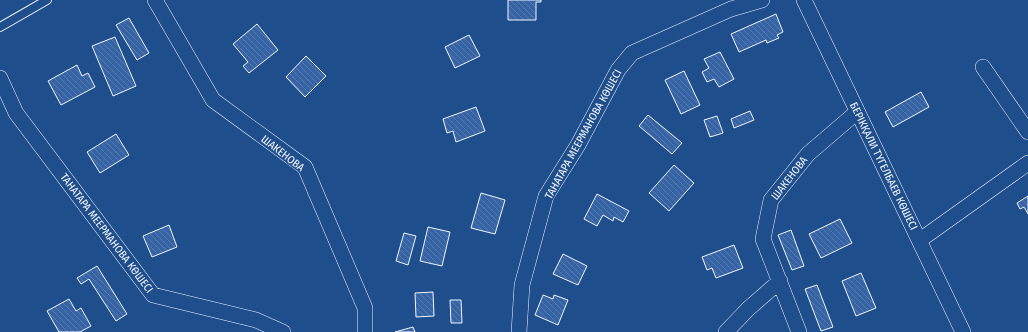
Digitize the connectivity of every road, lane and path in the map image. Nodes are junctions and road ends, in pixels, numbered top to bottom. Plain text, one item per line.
1 (47, 0) edge
2 (155, 0) edge
3 (762, 0) edge
4 (804, 0) edge
5 (0, 28) edge
6 (984, 67) dead end
7 (0, 78) edge
8 (857, 112) junction
9 (1028, 132) edge
10 (1028, 163) edge
11 (920, 240) junction
12 (780, 281) junction
13 (283, 332) edge
14 (365, 332) edge
15 (519, 332) edge
16 (726, 332) edge
17 (799, 332) edge
18 (963, 332) edge

1 - 5 lane
2 - 14 street, ШАКЕНОВА
3 - 15 street, ТАНАТАРА МЕЕРМАНОВА КӨШЕСІ
4 - 8 street, БЕРІКҚАЛИ ТҮГЕЛБАЕВ КӨШЕСІ
6 - 9 street
7 - 13 street, ТАНАТАРА МЕЕРМАНОВА КӨШЕСІ
8 - 11 street, БЕРІКҚАЛИ ТҮГЕЛБАЕВ КӨШЕСІ
8 - 12 street, ШАКЕНОВА
10 - 11 street
11 - 18 street, БЕРІКҚАЛИ ТҮГЕЛБАЕВ КӨШЕСІ
12 - 16 street
12 - 17 street, ШАКЕНОВА

